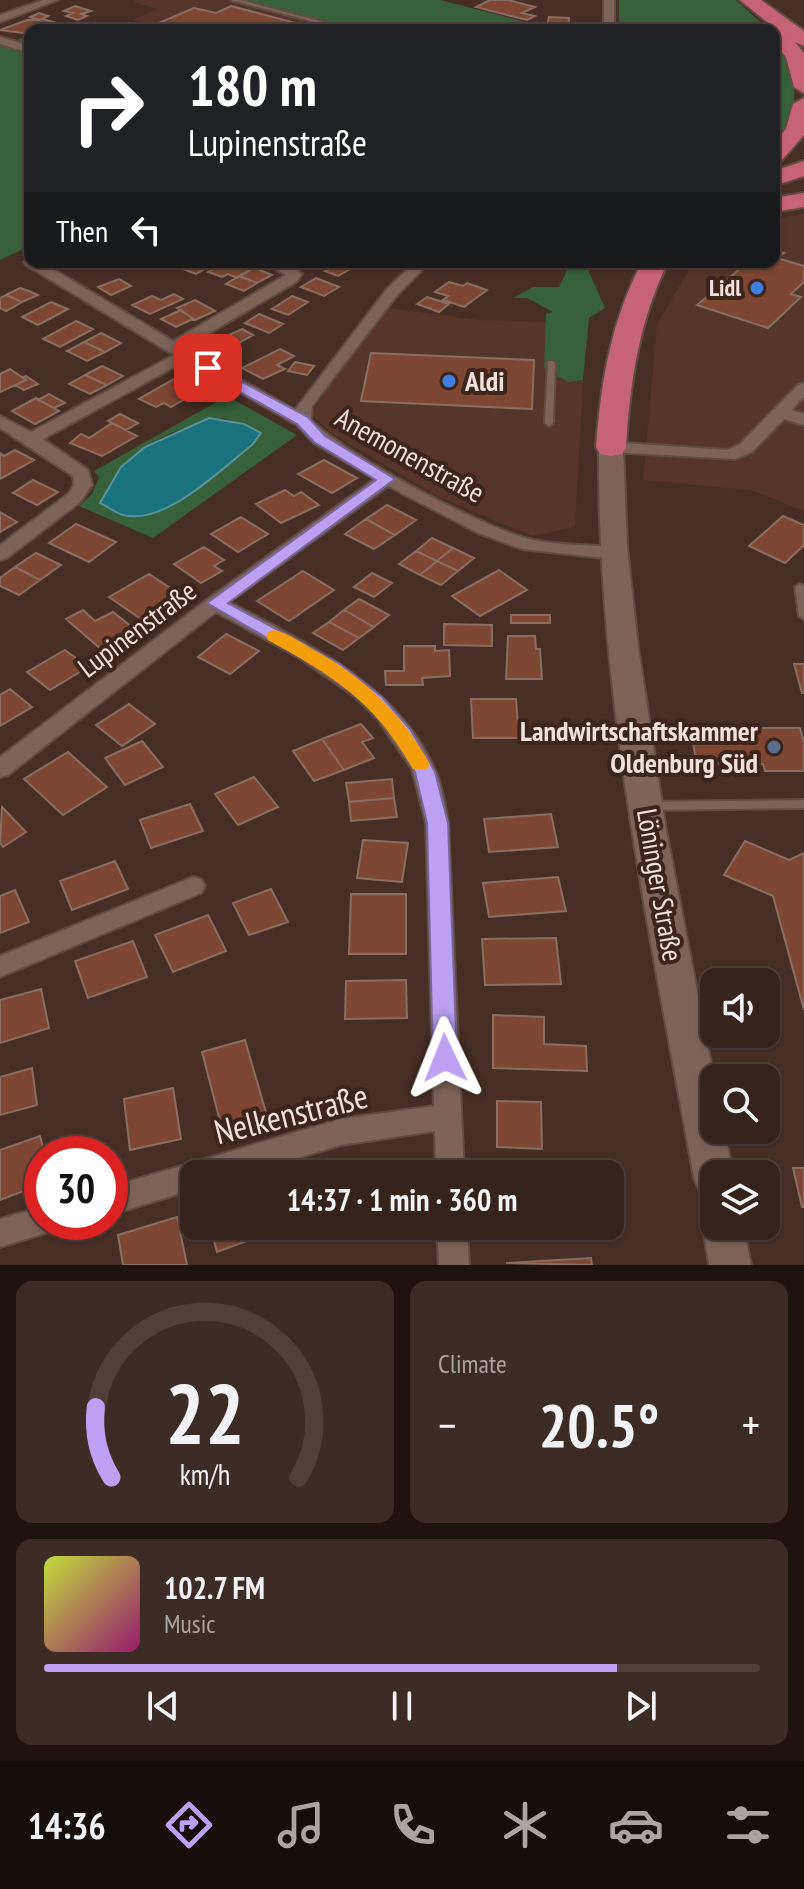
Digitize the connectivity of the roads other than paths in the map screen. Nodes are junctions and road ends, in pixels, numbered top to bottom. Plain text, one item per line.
1 (53, 0) edge
2 (234, 0) edge
3 (609, 0) edge
4 (738, 0) edge
5 (749, 0) edge
6 (769, 0) edge
7 (780, 0) edge
8 (0, 19) edge
9 (328, 24) edge
10 (609, 24) edge
11 (767, 24) edge
12 (804, 25) edge
13 (780, 37) edge
14 (0, 40) edge
15 (804, 40) edge
16 (24, 48) edge
17 (804, 87) edge
18 (804, 104) edge
19 (780, 148) edge
20 (804, 168) edge
21 (780, 177) edge
22 (804, 200) edge
23 (780, 204) edge
24 (46, 268) edge
25 (283, 268) edge
26 (417, 268) edge
27 (652, 268) edge
28 (666, 268) edge
29 (630, 318) junction
30 (179, 351) junction
31 (551, 363) dead end
32 (804, 388) edge
33 (780, 412) junction
34 (804, 420) edge
35 (0, 421) edge
36 (303, 421) junction
37 (549, 423) dead end
38 (31, 439) junction
39 (611, 447) junction
40 (387, 479) junction
41 (613, 553) junction
42 (0, 554) edge
43 (800, 587) dead end
44 (215, 603) junction
45 (804, 616) edge
46 (0, 769) edge
47 (804, 804) edge
48 (645, 806) junction
49 (193, 886) dead end
50 (0, 967) edge
51 (447, 1117) junction
52 (247, 1160) edge
53 (449, 1160) edge
54 (711, 1160) edge
55 (180, 1180) edge
56 (128, 1196) edge
57 (24, 1226) edge
58 (0, 1233) edge
59 (453, 1240) edge
60 (726, 1240) edge
61 (454, 1265) edge
62 (730, 1265) edge

1 - 8 street
2 - 9 lane
3 - 10 street
4 - 11 highway
5 - 15 highway
6 - 12 highway
7 - 12 highway
13 - 17 highway
14 - 16 street
18 - 19 highway
20 - 21 highway
22 - 23 highway
24 - 30 street, Anemonenstraße
25 - 30 street
26 - 36 street
27 - 29 highway
28 - 29 highway
29 - 39 highway
30 - 36 street, Anemonenstraße
30 - 38 street
31 - 37 lane
32 - 33 street
33 - 34 street
33 - 39 street
35 - 38 street
36 - 40 street, Anemonenstraße
38 - 42 street
39 - 41 street, Löninger Straße
40 - 41 street, Anemonenstraße
40 - 44 street, Lupinenstraße
41 - 48 street, Löninger Straße
43 - 45 lane
44 - 46 street, Lupinenstraße
44 - 51 street
47 - 48 lane
48 - 54 street, Löninger Straße
49 - 50 street
51 - 52 street, Nelkenstraße
51 - 53 street
55 - 56 street, Nelkenstraße
57 - 58 street
59 - 61 street
60 - 62 street

